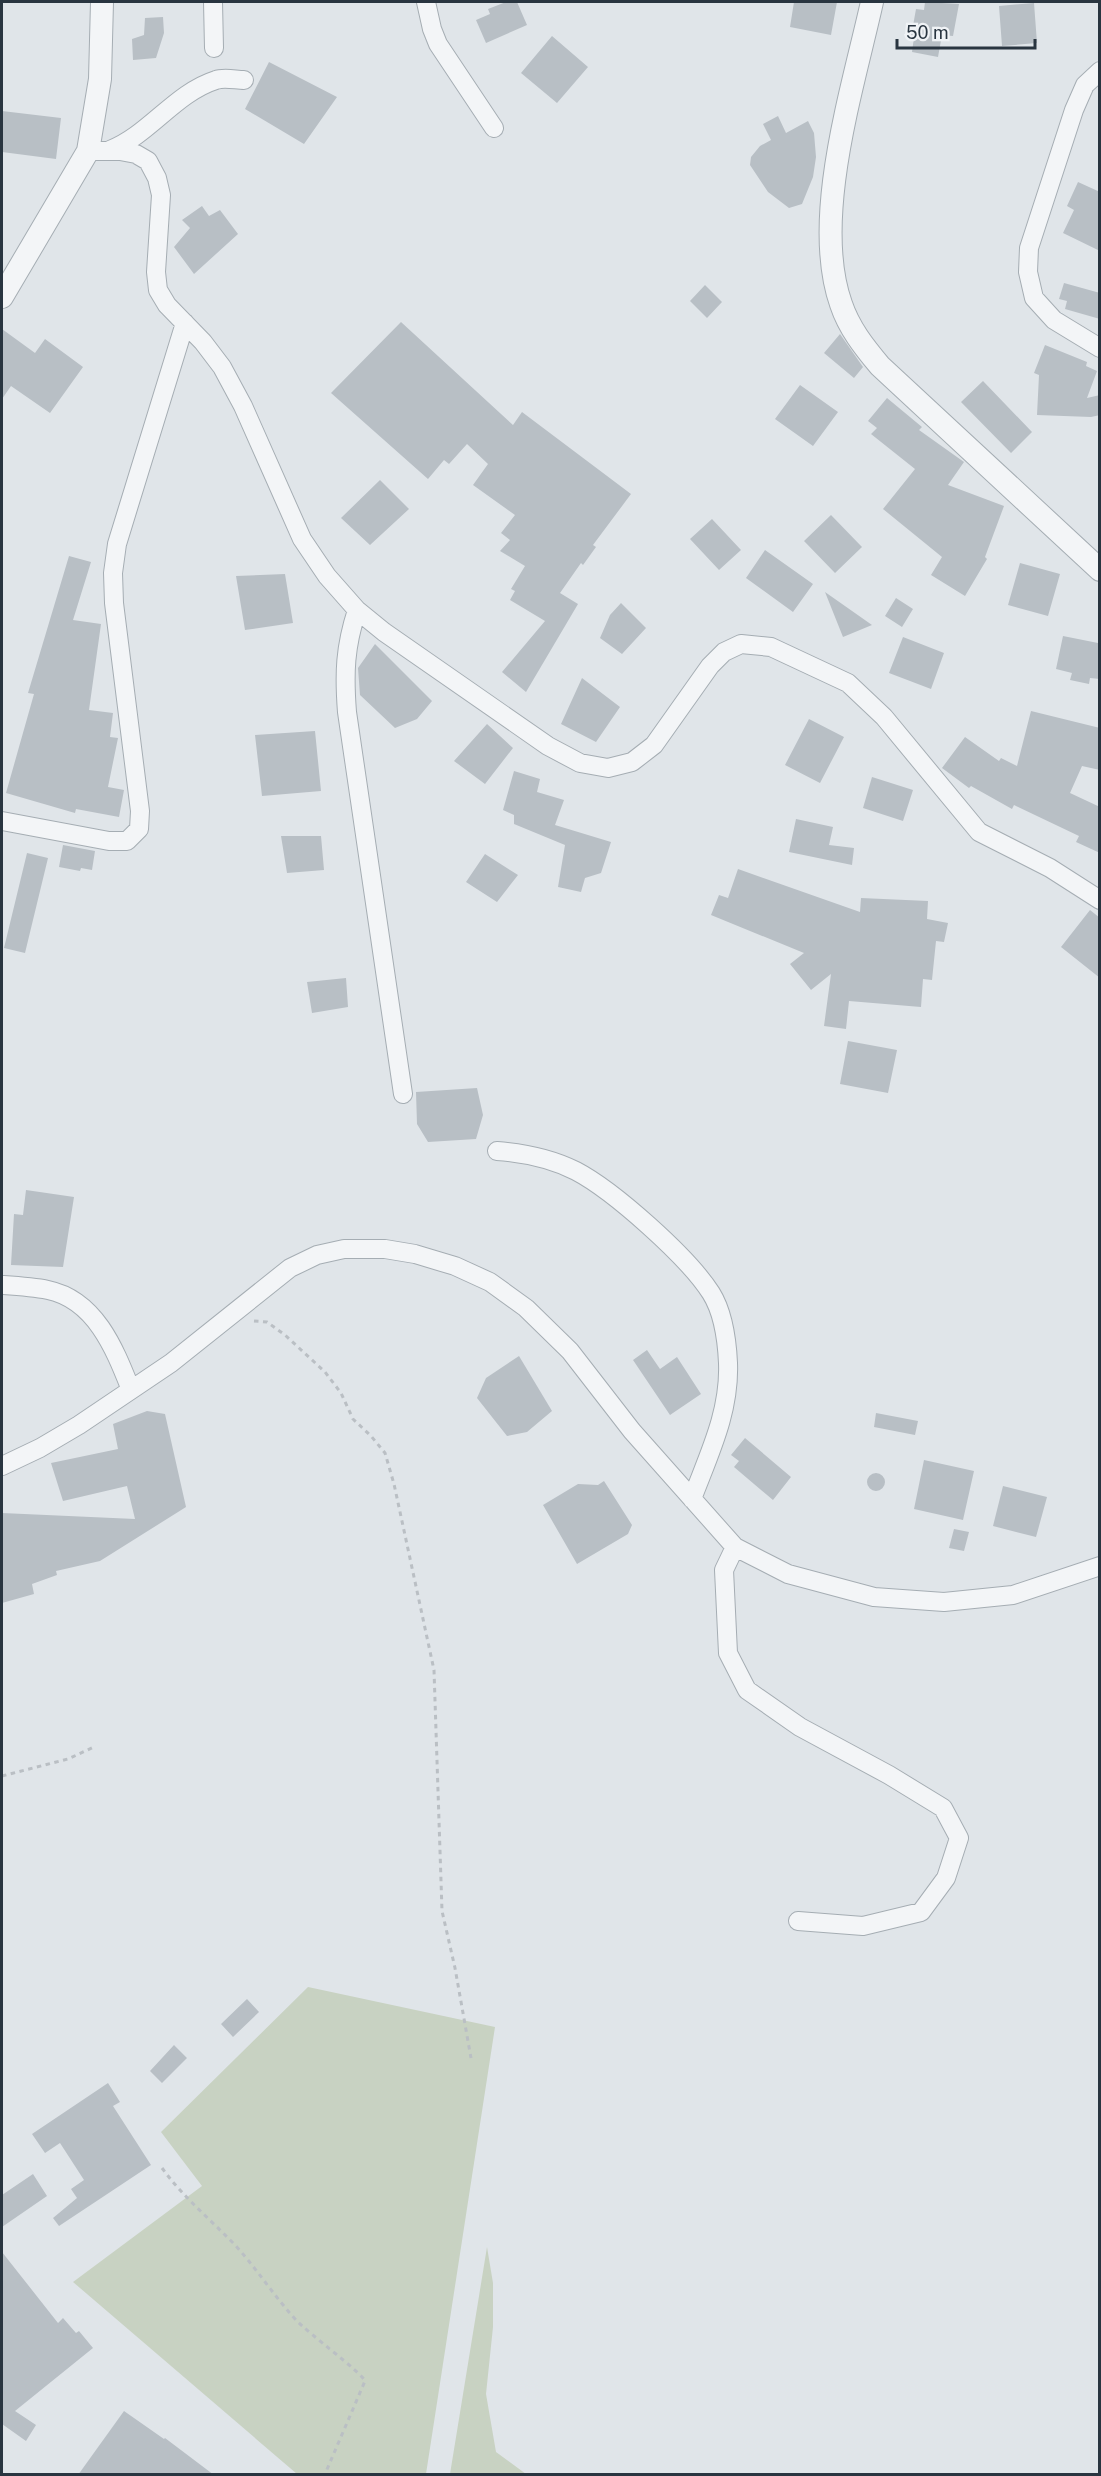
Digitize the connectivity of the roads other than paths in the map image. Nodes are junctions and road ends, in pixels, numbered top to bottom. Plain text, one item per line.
1 (102, 2) edge
2 (213, 2) edge
3 (426, 2) edge
4 (872, 2) edge
5 (214, 48) dead end
6 (1100, 71) edge
7 (244, 80) dead end
8 (494, 128) dead end
9 (98, 151) junction
10 (2, 297) edge
11 (185, 323) junction
12 (1100, 348) edge
13 (1100, 570) edge
14 (357, 610) junction
15 (2, 821) edge
16 (1100, 900) edge
17 (403, 1094) dead end
18 (497, 1151) dead end
19 (2, 1285) edge
20 (131, 1390) junction
21 (2, 1466) edge
22 (692, 1498) junction
23 (735, 1547) junction
24 (1100, 1566) edge
25 (798, 1921) dead end

1 - 9 street
2 - 5 street
3 - 8 street
4 - 13 street
6 - 12 street
7 - 9 street
9 - 10 street
9 - 11 street
11 - 14 street
11 - 15 street
14 - 16 street
14 - 17 street
18 - 22 street
19 - 20 street
20 - 21 street
20 - 22 street
22 - 23 street
23 - 24 street
23 - 25 street

